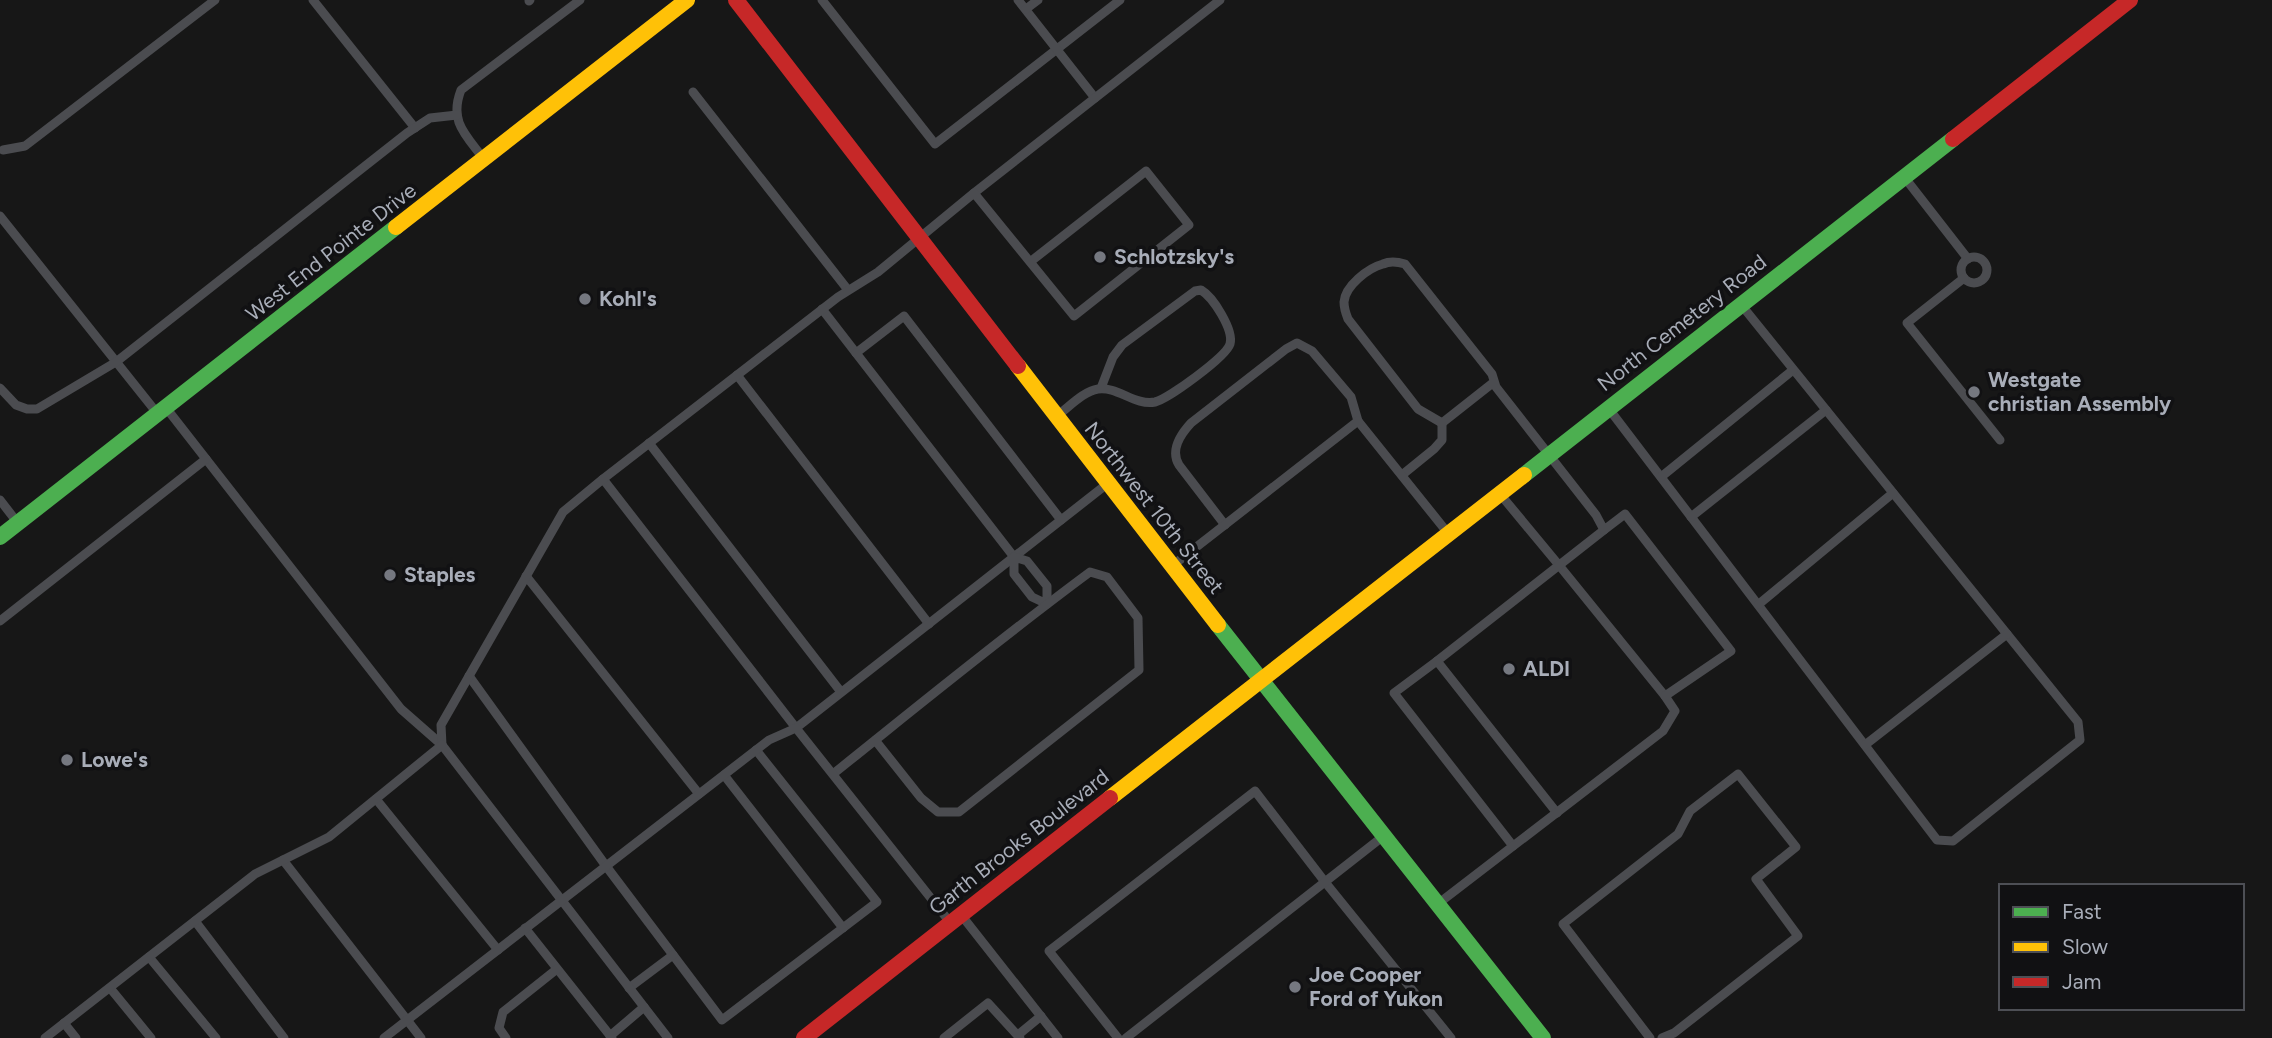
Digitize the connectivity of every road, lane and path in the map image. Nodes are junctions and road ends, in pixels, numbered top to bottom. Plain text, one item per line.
1 (215, 0) edge
2 (313, 0) edge
3 (580, 0) edge
4 (687, 0) edge
5 (736, 0) edge
6 (822, 0) edge
7 (1018, 0) edge
8 (1038, 0) edge
9 (1119, 0) edge
10 (1220, 0) edge
11 (2130, 0) edge
12 (1026, 9) junction
13 (1057, 49) junction
14 (693, 92) dead end
15 (1095, 98) junction
16 (457, 115) junction
17 (415, 128) junction
18 (1, 151) edge
19 (484, 159) junction
20 (1904, 177) junction
21 (974, 193) junction
22 (0, 216) edge
23 (919, 238) junction
24 (1968, 259) junction
25 (1030, 262) junction
26 (1964, 278) junction
27 (848, 290) junction
28 (1741, 304) junction
29 (822, 309) junction
30 (856, 353) junction
31 (116, 362) junction
32 (1793, 370) junction
33 (737, 375) junction
34 (1494, 382) junction
35 (0, 388) edge
36 (1101, 388) junction
37 (1608, 408) junction
38 (1826, 410) junction
39 (162, 411) junction
40 (1056, 416) junction
41 (1358, 421) junction
42 (1442, 423) junction
43 (2000, 440) dead end
44 (649, 443) junction
45 (1549, 454) junction
46 (206, 459) junction
47 (1402, 475) junction
48 (1661, 477) junction
49 (603, 479) junction
50 (1108, 483) junction
51 (1893, 493) junction
52 (1499, 494) junction
53 (0, 500) edge
54 (1691, 517) junction
55 (1061, 520) junction
56 (18, 523) junction
57 (1225, 524) junction
58 (1604, 530) junction
59 (1448, 533) junction
60 (0, 537) edge
61 (1014, 557) junction
62 (1559, 564) junction
63 (1172, 566) junction
64 (526, 576) junction
65 (1047, 604) junction
66 (1759, 604) junction
67 (0, 621) edge
68 (929, 624) junction
69 (2007, 634) junction
70 (1437, 661) junction
71 (469, 676) junction
72 (1260, 680) junction
73 (841, 692) junction
74 (1665, 696) junction
75 (796, 728) junction
76 (875, 740) junction
77 (442, 746) junction
78 (1865, 746) junction
79 (756, 750) junction
80 (833, 774) junction
81 (724, 775) junction
82 (699, 794) junction
83 (376, 799) junction
84 (1557, 813) junction
85 (1384, 837) junction
86 (1513, 846) junction
87 (283, 860) junction
88 (606, 866) junction
89 (1325, 882) junction
90 (562, 900) junction
91 (1437, 905) junction
92 (956, 919) junction
93 (195, 921) junction
94 (843, 928) junction
95 (525, 929) junction
96 (498, 950) junction
97 (673, 955) junction
98 (149, 957) junction
99 (556, 969) junction
100 (110, 988) junction
101 (629, 988) junction
102 (644, 1007) junction
103 (1041, 1016) junction
104 (408, 1020) junction
105 (64, 1023) junction
106 (1019, 1036) edge
107 (611, 1037) edge
108 (46, 1038) edge
109 (76, 1038) edge
110 (151, 1038) edge
111 (216, 1038) edge
112 (284, 1038) edge
113 (384, 1038) edge
114 (421, 1038) edge
115 (506, 1038) edge
116 (668, 1038) edge
117 (804, 1038) edge
118 (944, 1038) edge
119 (1058, 1038) edge
120 (1118, 1038) edge
121 (1126, 1038) edge
122 (1451, 1038) edge
123 (1543, 1038) edge
124 (1650, 1038) edge
125 (1662, 1038) edge

1 - 18 lane
2 - 17 lane
3 - 16 lane
4 - 19 street, West End Pointe Drive
5 - 23 street, Northwest 10th Street
6 - 13 lane
7 - 12 lane
8 - 12 lane
9 - 13 lane
10 - 15 lane
11 - 20 street, North Cemetery Road
12 - 13 lane
13 - 15 lane
14 - 27 lane
15 - 21 lane
16 - 17 lane
16 - 19 lane
17 - 31 lane
19 - 39 street, West End Pointe Drive
20 - 24 lane
20 - 28 street, North Cemetery Road
21 - 23 lane
21 - 25 lane
22 - 31 lane
23 - 27 lane
23 - 40 street, Northwest 10th Street
24 - 26 lane
24 - 26 lane
25 - 25 lane
26 - 43 lane
27 - 29 lane
28 - 32 lane
28 - 37 street, North Cemetery Road
29 - 30 lane
29 - 33 lane
30 - 55 lane
30 - 61 lane
31 - 35 lane
31 - 39 lane
32 - 38 lane
32 - 48 lane
33 - 44 lane
33 - 68 lane
34 - 42 lane
34 - 42 lane
34 - 45 lane
36 - 36 lane
36 - 40 lane
37 - 45 street, North Cemetery Road
37 - 48 lane
38 - 51 lane
38 - 54 lane
39 - 46 lane
39 - 56 street, West End Pointe Drive
40 - 50 street, Northwest 10th Street
41 - 47 lane
41 - 57 lane
41 - 57 lane
42 - 47 lane
44 - 49 lane
44 - 73 lane
45 - 52 street, North Cemetery Road
45 - 58 lane
46 - 67 lane
46 - 77 lane
47 - 59 lane
48 - 54 lane
49 - 64 lane
49 - 75 lane
50 - 55 lane
50 - 63 street, Northwest 10th Street
51 - 66 lane
51 - 69 lane
52 - 59 street, North Cemetery Road
52 - 62 lane
53 - 56 lane
54 - 66 lane
55 - 61 lane
56 - 60 street, West End Pointe Drive
57 - 63 lane
58 - 62 lane
58 - 74 lane
59 - 72 street, North Cemetery Road
61 - 65 lane
61 - 65 lane
61 - 68 lane
62 - 70 lane
62 - 74 lane
63 - 72 street, Northwest 10th Street
64 - 71 lane
64 - 82 lane
65 - 76 lane
65 - 76 lane
66 - 78 lane
68 - 73 lane
69 - 78 lane
69 - 78 lane
70 - 84 lane
70 - 86 lane
71 - 77 lane
71 - 88 lane
72 - 85 street, Northwest 10th Street
72 - 92 street, Garth Brooks Boulevard
73 - 75 lane
74 - 84 lane
75 - 79 lane
75 - 80 lane
76 - 80 lane
77 - 83 lane
77 - 90 lane
79 - 81 lane
79 - 94 lane
80 - 92 lane
81 - 82 lane
81 - 94 lane
82 - 88 lane
83 - 87 lane
83 - 96 lane
84 - 86 lane
85 - 89 lane
85 - 91 street, Northwest 10th Street
86 - 91 lane
87 - 93 lane
87 - 104 lane
88 - 90 lane
88 - 97 lane
89 - 120 lane
89 - 121 lane
89 - 122 lane
90 - 95 lane
90 - 101 lane
91 - 123 street, Northwest 10th Street
92 - 103 lane
92 - 117 street, Garth Brooks Boulevard
93 - 98 lane
93 - 112 lane
94 - 97 lane
95 - 96 lane
95 - 99 lane
96 - 104 lane
97 - 101 lane
98 - 100 lane
98 - 111 lane
99 - 107 lane
99 - 115 lane
100 - 105 lane
100 - 110 lane
101 - 102 lane
102 - 107 lane
102 - 116 lane
103 - 106 lane
103 - 119 lane
104 - 113 lane
104 - 114 lane
105 - 108 lane
105 - 109 lane
106 - 118 lane
124 - 125 lane

